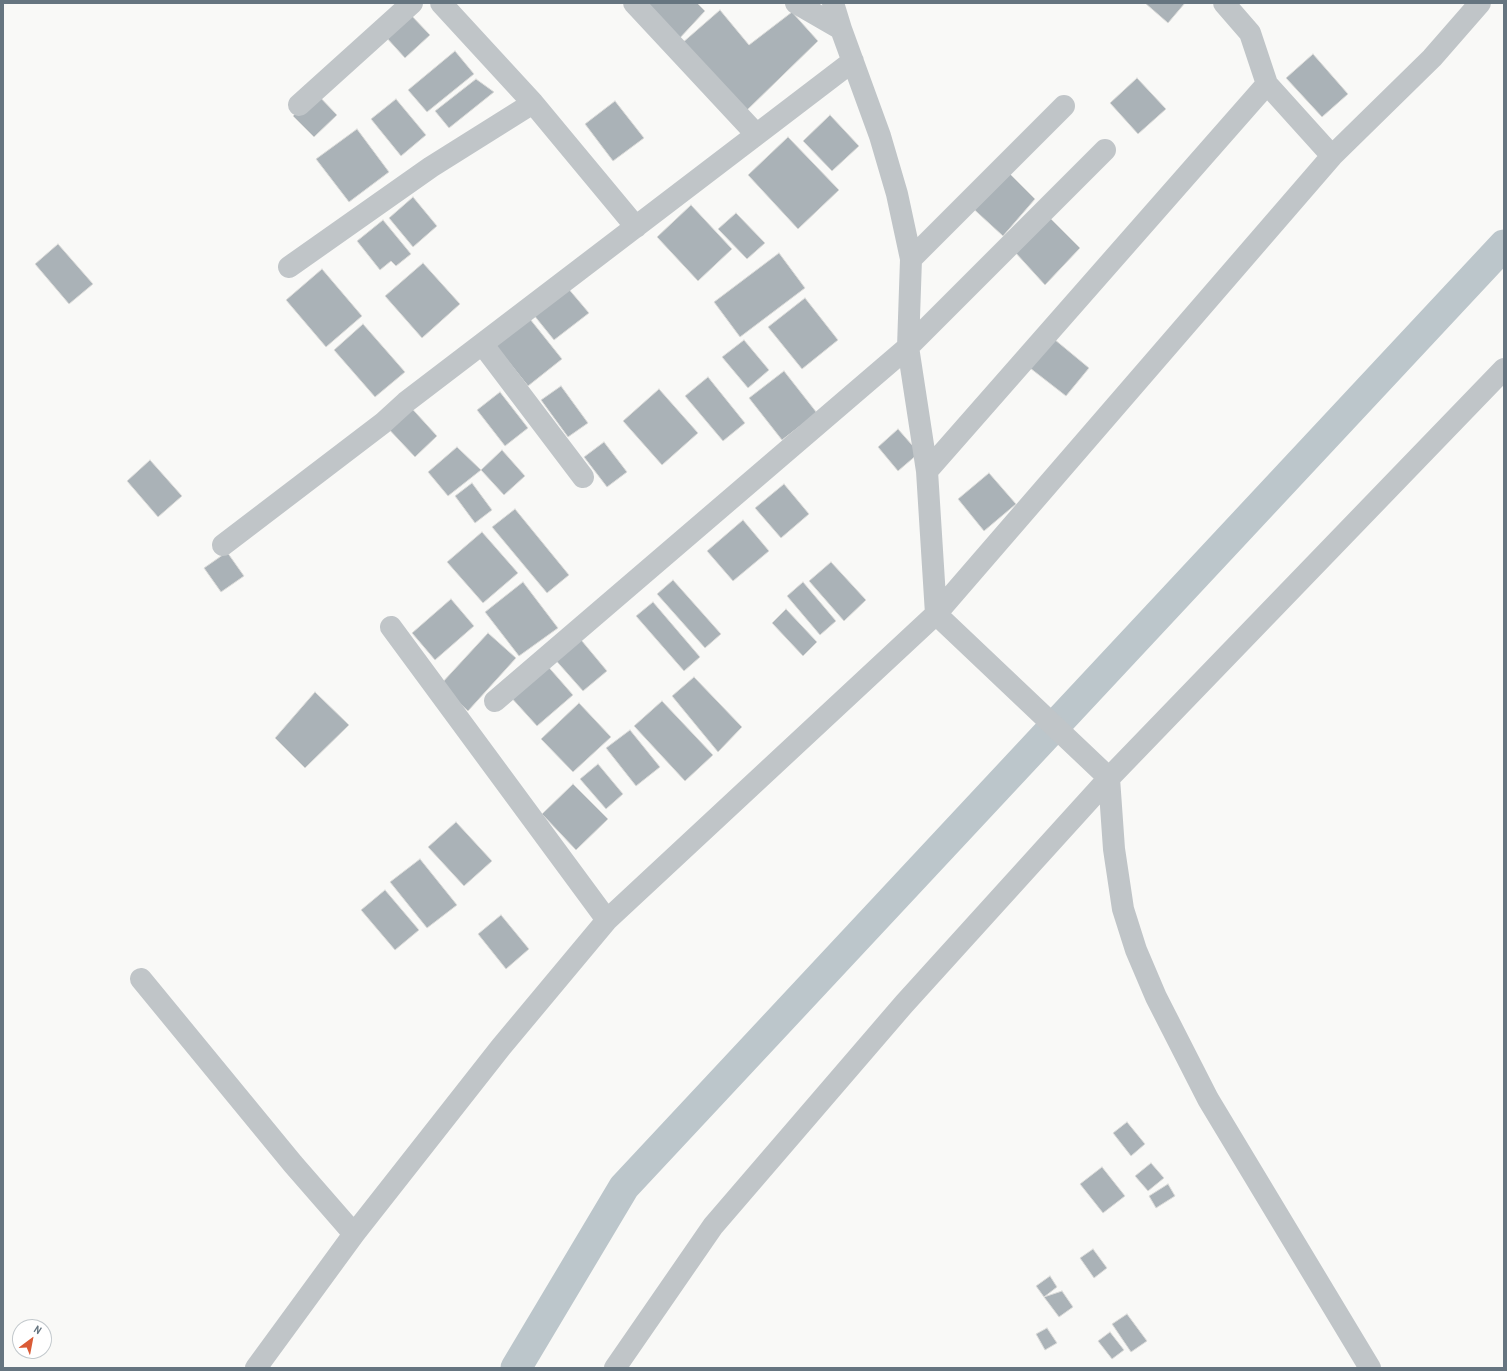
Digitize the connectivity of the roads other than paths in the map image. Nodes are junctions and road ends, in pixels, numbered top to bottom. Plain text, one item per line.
1 (412, 3) edge
2 (441, 3) edge
3 (634, 3) edge
4 (796, 3) edge
5 (833, 3) edge
6 (1224, 3) edge
7 (1480, 3) edge
8 (841, 29) junction
9 (853, 61) junction
10 (1267, 84) junction
11 (533, 103) junction
12 (299, 105) dead end
13 (1064, 106) dead end
14 (756, 134) junction
15 (1105, 150) dead end
16 (1332, 156) junction
17 (636, 227) junction
18 (911, 259) junction
19 (289, 267) dead end
20 (483, 345) junction
21 (908, 347) junction
22 (1504, 369) edge
23 (927, 471) junction
24 (583, 477) dead end
25 (223, 545) dead end
26 (936, 614) junction
27 (391, 627) dead end
28 (495, 701) dead end
29 (1109, 778) junction
30 (607, 920) junction
31 (141, 979) dead end
32 (354, 1234) junction
33 (256, 1368) edge
34 (615, 1368) edge
35 (1370, 1368) edge

1 - 12 street
2 - 11 street
3 - 14 street
4 - 8 street
5 - 8 street
6 - 10 street
7 - 16 street
8 - 9 street
9 - 14 street
9 - 18 street
10 - 16 street
10 - 23 street
11 - 17 street
11 - 19 street
13 - 18 street
14 - 17 street
15 - 21 street
16 - 26 street
17 - 20 street
18 - 21 street
20 - 24 street
20 - 25 street
21 - 23 street
21 - 28 street
22 - 29 street
23 - 26 street
26 - 29 street
26 - 30 street
27 - 30 street
29 - 34 street
29 - 35 street
30 - 32 street
31 - 32 street
32 - 33 street

